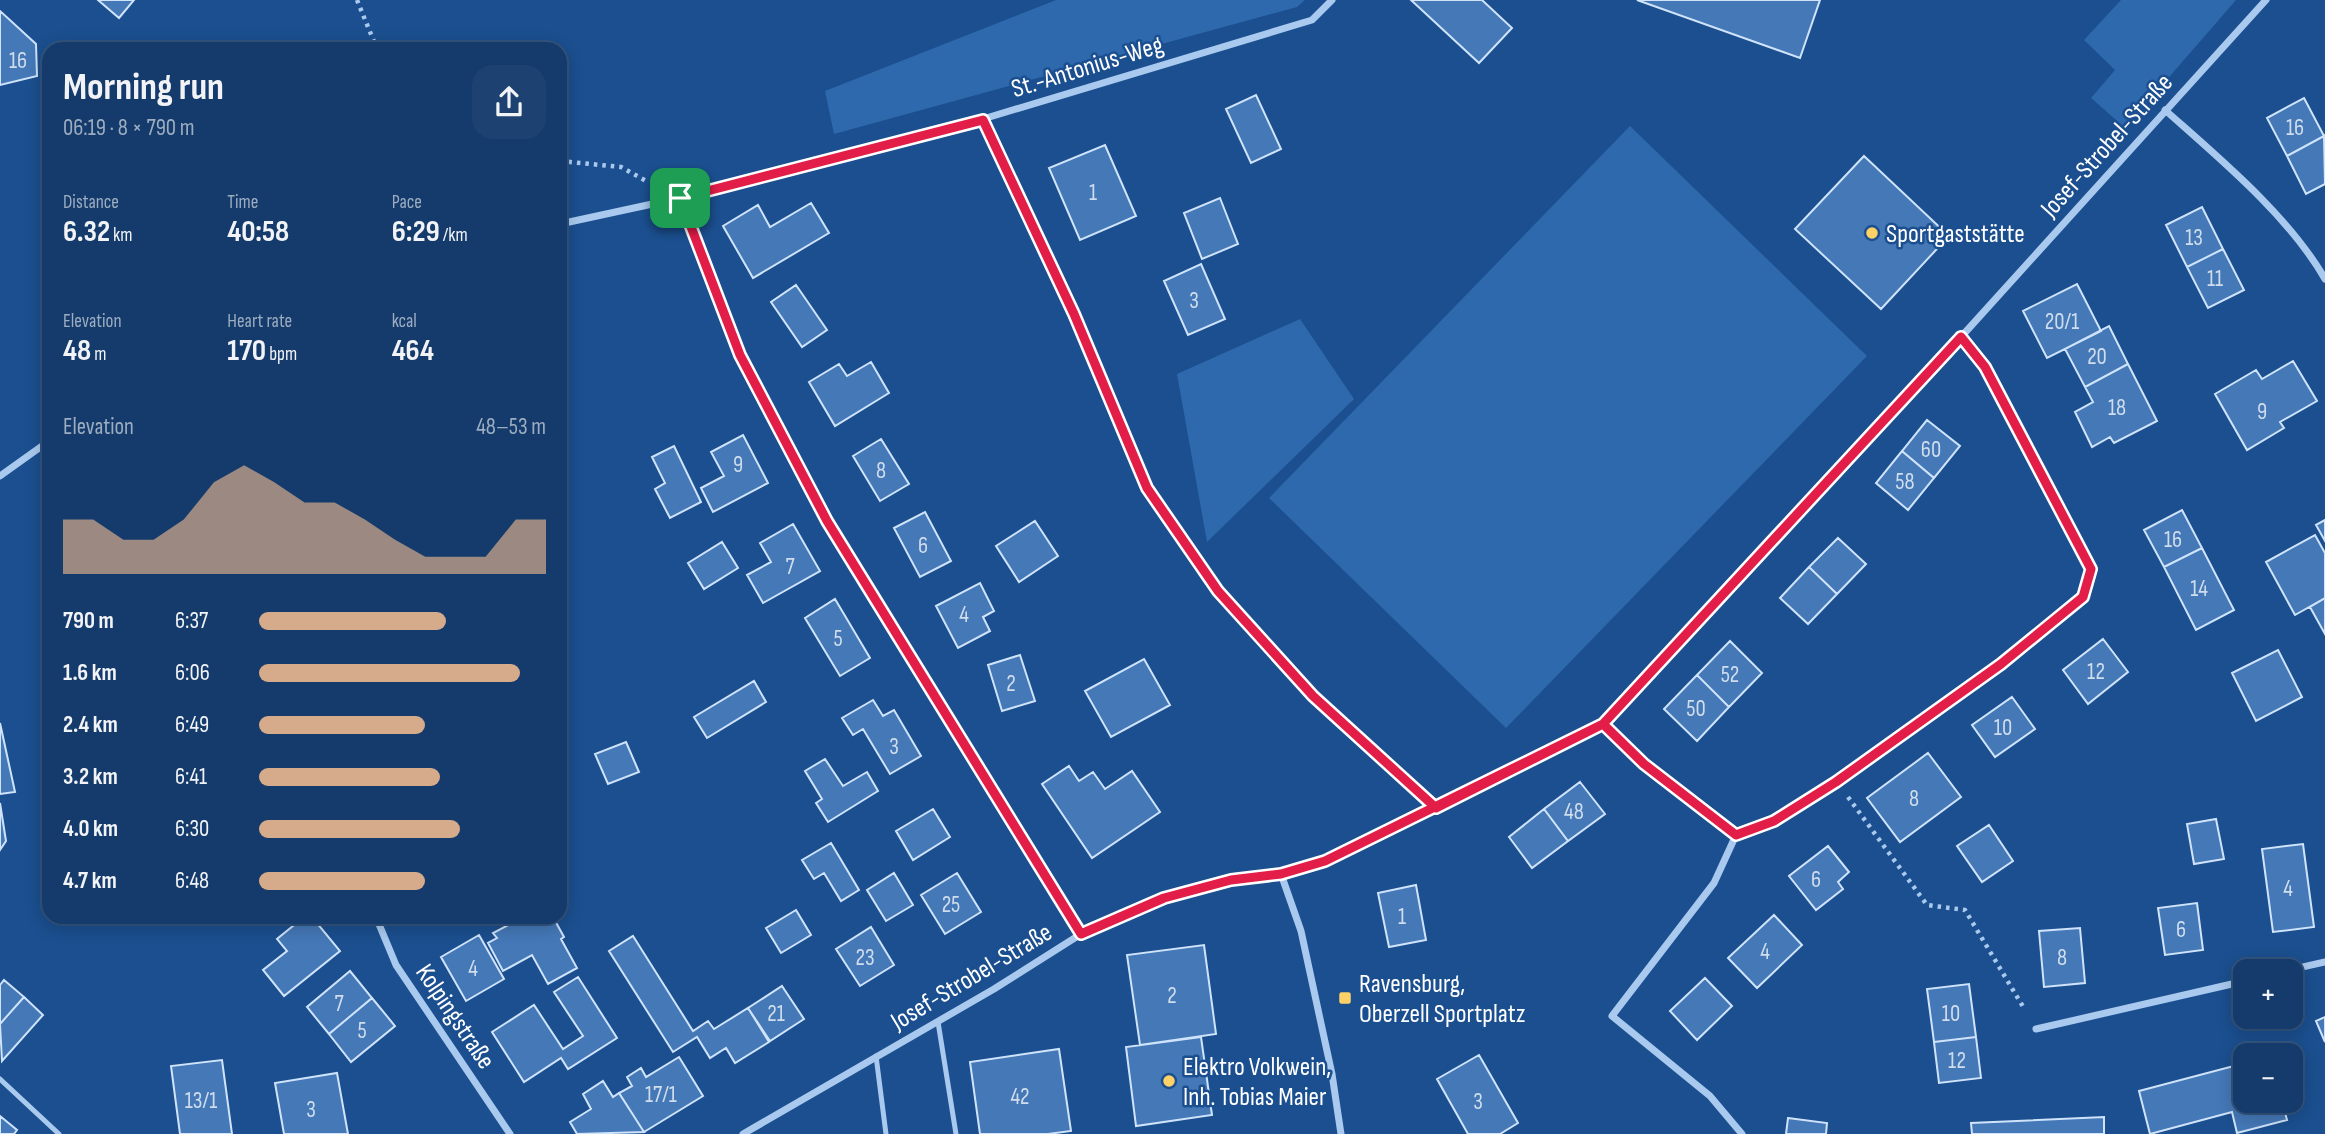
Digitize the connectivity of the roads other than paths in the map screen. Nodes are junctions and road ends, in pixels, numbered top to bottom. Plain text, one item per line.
1 (1332, 0) edge
2 (2266, 0) edge
3 (2165, 110) junction
4 (983, 120) junction
5 (680, 198) junction
6 (567, 222) edge
7 (2325, 279) edge
8 (1074, 314) road end
9 (1961, 337) junction
10 (42, 446) edge
11 (0, 476) edge
12 (1603, 724) junction
13 (1736, 835) junction
14 (1281, 874) junction
15 (379, 924) edge
16 (1081, 934) junction
17 (2325, 962) edge
18 (2303, 967) edge
19 (2233, 984) edge
20 (938, 1022) junction
21 (2036, 1029) road end
22 (876, 1056) junction
23 (0, 1079) edge
24 (59, 1134) edge
25 (510, 1134) edge
26 (743, 1134) edge
27 (886, 1134) edge
28 (956, 1134) edge
29 (1341, 1134) edge
30 (1742, 1134) edge

1 - 4 street, St.-Antonius-Weg
2 - 3 street, Josef-Strobel-Straße
3 - 7 street
3 - 9 street, Josef-Strobel-Straße
4 - 5 street, St.-Antonius-Weg
4 - 8 street
5 - 6 street, St.-Antonius-Weg
5 - 16 street
9 - 12 street, Josef-Strobel-Straße
9 - 13 street
10 - 11 street
12 - 13 street
12 - 14 street, Josef-Strobel-Straße
13 - 30 street
14 - 16 street, Josef-Strobel-Straße
14 - 29 street
15 - 25 street, Kolpingstraße
16 - 20 street, Josef-Strobel-Straße
17 - 18 street
19 - 21 street
20 - 22 street, Josef-Strobel-Straße
20 - 28 lane
22 - 26 street, Josef-Strobel-Straße
22 - 27 lane
23 - 24 lane

